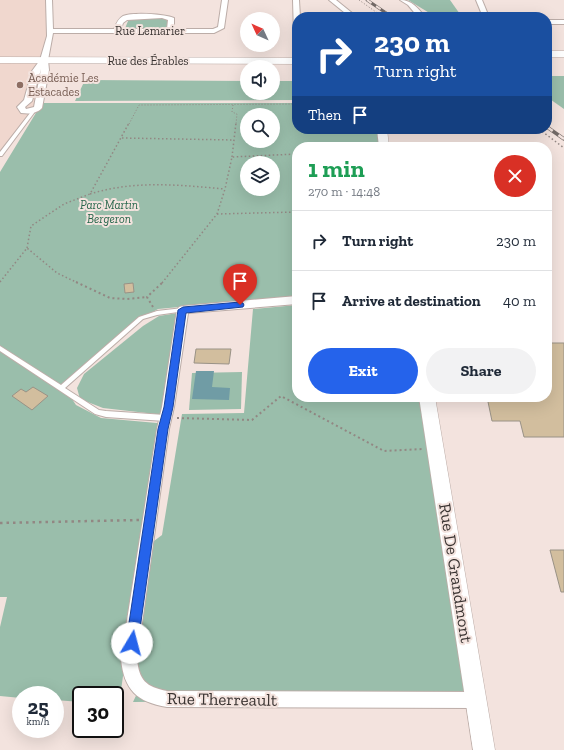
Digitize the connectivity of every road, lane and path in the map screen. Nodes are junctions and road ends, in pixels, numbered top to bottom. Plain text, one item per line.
1 (49, 0) edge
2 (225, 0) edge
3 (296, 0) edge
4 (332, 0) edge
5 (359, 0) edge
6 (403, 0) edge
7 (479, 0) edge
8 (296, 12) edge
9 (348, 12) edge
10 (376, 12) edge
11 (417, 12) edge
12 (484, 12) edge
13 (552, 22) edge
14 (564, 22) edge
15 (50, 31) junction
16 (117, 31) junction
17 (170, 31) junction
18 (552, 54) edge
19 (564, 54) edge
20 (44, 60) junction
21 (2, 61) edge
22 (292, 61) edge
23 (292, 104) edge
24 (233, 105) junction
25 (32, 111) joint
26 (546, 134) edge
27 (122, 138) junction
28 (234, 140) junction
29 (564, 148) edge
30 (292, 154) edge
31 (0, 155) edge
32 (232, 157) junction
33 (225, 189) junction
34 (90, 194) junction
35 (292, 212) edge
36 (217, 214) junction
37 (26, 248) junction
38 (0, 282) edge
39 (147, 297) junction
40 (292, 300) edge
41 (183, 310) junction
42 (157, 313) junction
43 (0, 348) edge
44 (61, 388) junction
45 (292, 402) edge
46 (292, 402) edge
47 (428, 402) edge
48 (165, 418) junction
49 (436, 449) junction
50 (150, 520) junction
51 (0, 523) edge
52 (476, 700) junction
53 (484, 750) edge

1 - 15 street
2 - 17 street, Rue Lemarier
3 - 8 street
4 - 9 street
5 - 10 path
6 - 11 street
7 - 12 street
13 - 14 street
15 - 16 street, Rue Lemarier
15 - 20 street
16 - 17 street, Rue Lemarier
16 - 17 street
18 - 19 street
20 - 21 street, Rue des Érables
20 - 22 street, Rue des Érables
20 - 25 street
23 - 24 path
24 - 27 path
24 - 28 path
25 - 31 lane
26 - 29 path
27 - 28 path
27 - 34 path
28 - 32 path
30 - 32 path
32 - 33 path
33 - 34 path
33 - 36 path
34 - 37 path
35 - 36 path
36 - 39 path
37 - 38 path
37 - 39 path
39 - 42 path
40 - 41 street
41 - 42 lane
41 - 48 street, Rue Therreault
42 - 44 lane
43 - 44 lane
44 - 48 lane
45 - 48 path
46 - 49 path
47 - 49 street, Rue De Grandmont
48 - 50 street, Rue Therreault
49 - 52 street, Rue De Grandmont
50 - 51 path
50 - 52 street, Rue Therreault
52 - 53 street, Rue De Grandmont

